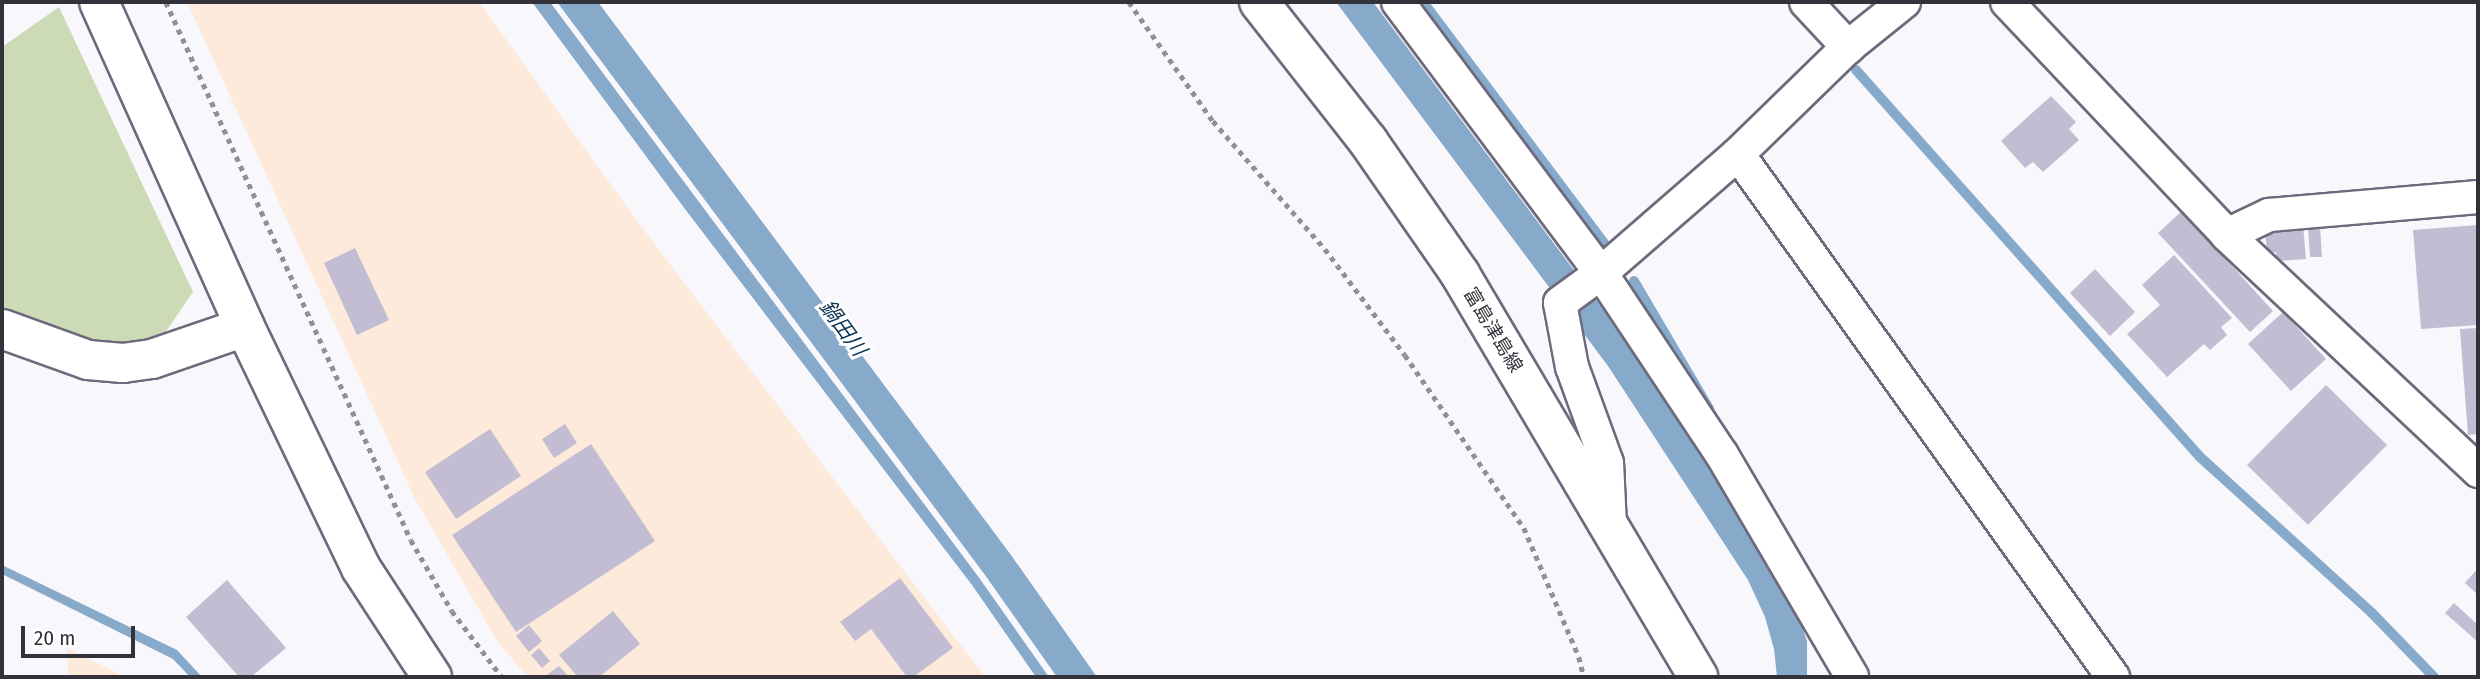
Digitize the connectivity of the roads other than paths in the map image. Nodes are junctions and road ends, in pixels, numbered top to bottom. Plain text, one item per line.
1 (99, 2) edge
2 (1398, 2) edge
3 (1806, 2) edge
4 (1904, 2) edge
5 (2007, 2) edge
6 (1266, 4) edge
7 (1848, 47) junction
8 (1738, 154) junction
9 (2478, 197) edge
10 (2227, 235) junction
11 (1595, 278) junction
12 (245, 327) junction
13 (2, 329) edge
14 (2478, 471) edge
15 (1610, 526) junction
16 (432, 677) edge
17 (1698, 677) edge
18 (1852, 677) edge
19 (2113, 677) edge

1 - 12 street
2 - 11 street
3 - 7 street
4 - 7 street
5 - 10 street
6 - 15 street, 富島津島線
7 - 8 street
8 - 11 street
8 - 19 street
9 - 10 street
10 - 14 street
11 - 15 street
11 - 18 street
12 - 13 street
12 - 16 street
15 - 17 street, 富島津島線

